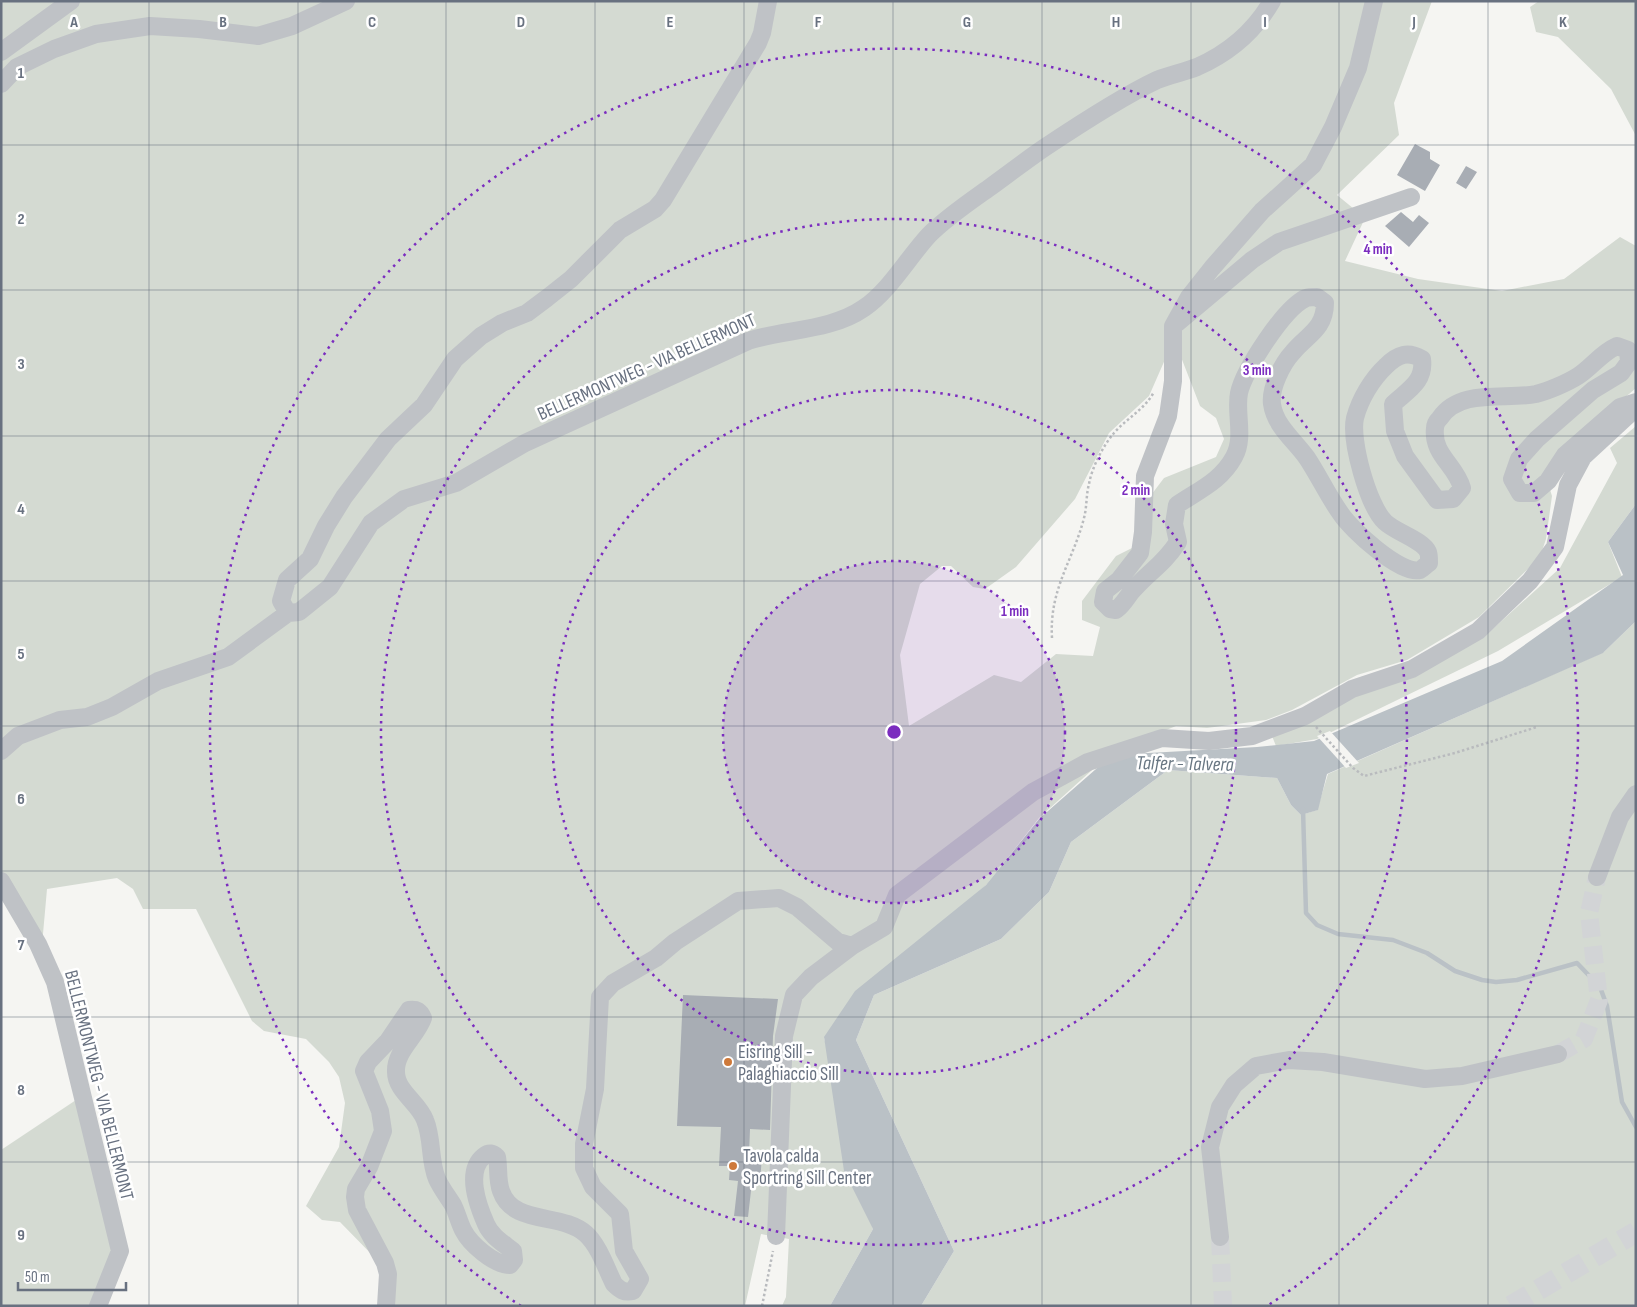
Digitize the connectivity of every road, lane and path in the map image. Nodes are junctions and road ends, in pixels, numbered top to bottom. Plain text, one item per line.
1 (71, 1) edge
2 (346, 1) edge
3 (768, 1) edge
4 (1272, 1) edge
5 (1374, 1) edge
6 (1, 52) edge
7 (1, 84) edge
8 (1410, 198) dead end
9 (1173, 326) junction
10 (1158, 385) dead end
11 (1636, 402) edge
12 (1636, 408) edge
13 (288, 613) junction
14 (1052, 638) dead end
15 (1305, 716) junction
16 (1537, 727) dead end
17 (1, 751) edge
18 (1636, 794) edge
19 (1597, 877) tunnel mouth
20 (1, 881) edge
21 (852, 946) junction
22 (1558, 1054) tunnel mouth
23 (776, 1236) joint
24 (1220, 1237) tunnel mouth
25 (98, 1306) edge
26 (386, 1306) edge
27 (762, 1306) edge

1 - 6 street
2 - 7 street
3 - 13 street
4 - 13 street, BELLERMONTWEG - VIA BELLERMONT
5 - 9 street
8 - 9 street
9 - 11 street
10 - 14 path
12 - 15 street
13 - 17 street, BELLERMONTWEG - VIA BELLERMONT
15 - 16 path
15 - 21 street
18 - 19 street
20 - 25 street, BELLERMONTWEG - VIA BELLERMONT
21 - 23 street
21 - 26 street
22 - 24 street
23 - 27 path

